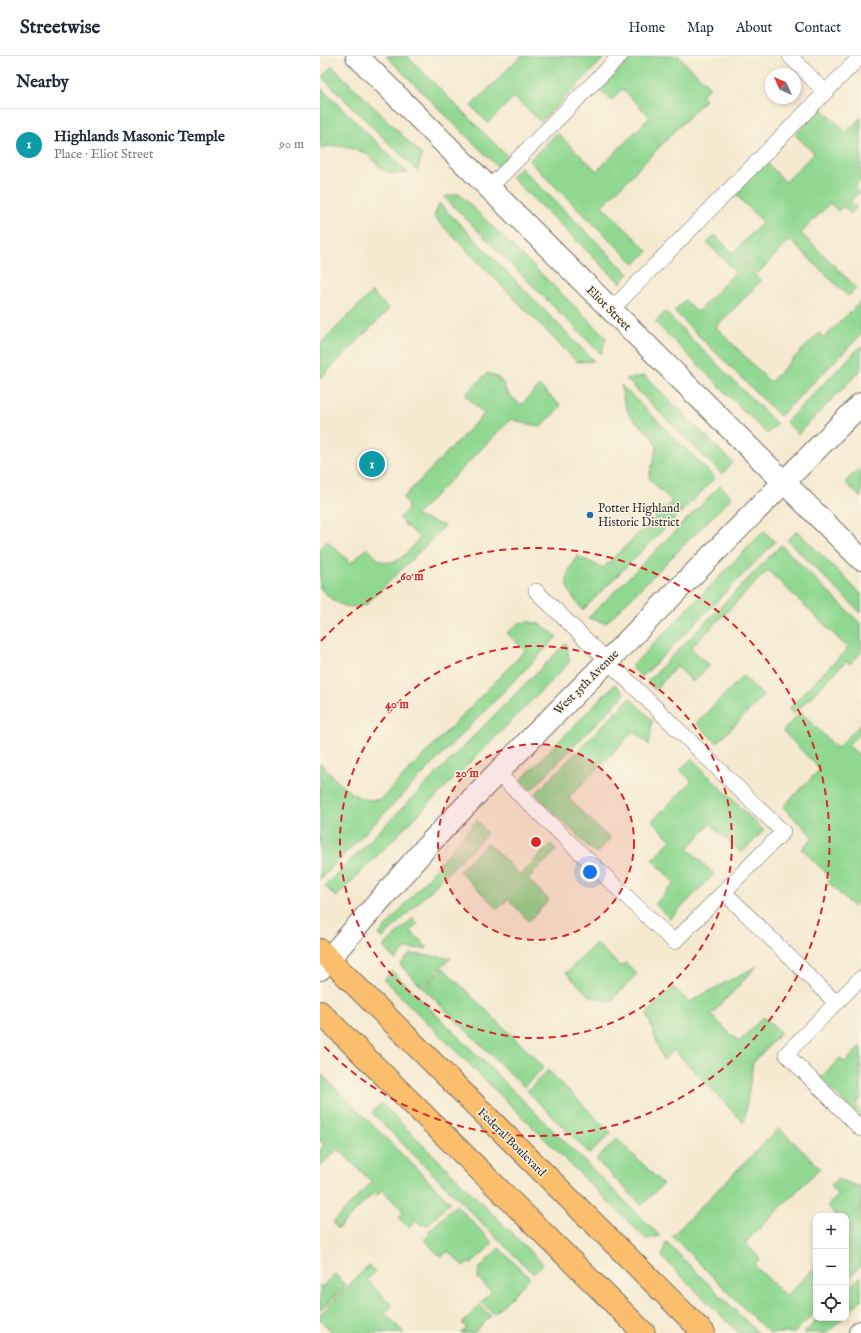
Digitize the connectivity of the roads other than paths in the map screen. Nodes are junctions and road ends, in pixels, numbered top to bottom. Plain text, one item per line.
1 (357, 56) edge
2 (620, 56) edge
3 (790, 56) edge
4 (861, 56) edge
5 (825, 92) junction
6 (489, 188) junction
7 (611, 310) junction
8 (861, 404) edge
9 (784, 482) junction
10 (861, 560) edge
11 (536, 591) dead end
12 (607, 661) junction
13 (497, 773) junction
14 (724, 892) junction
15 (323, 959) edge
16 (861, 978) edge
17 (836, 1003) junction
18 (320, 1012) edge
19 (861, 1129) edge
20 (644, 1333) edge
21 (704, 1333) edge

1 - 6 street, Eliot Street
2 - 6 lane
3 - 5 lane
4 - 5 lane
5 - 7 lane
6 - 7 street, Eliot Street
7 - 9 street, Eliot Street
8 - 9 street, West 35th Avenue
9 - 10 street, Eliot Street
9 - 12 street, West 35th Avenue
11 - 12 lane
12 - 13 street, West 35th Avenue
12 - 14 lane
13 - 14 lane
13 - 15 street, West 35th Avenue
14 - 17 lane
15 - 21 main road, Federal Boulevard
16 - 17 lane
17 - 19 lane
18 - 20 main road

